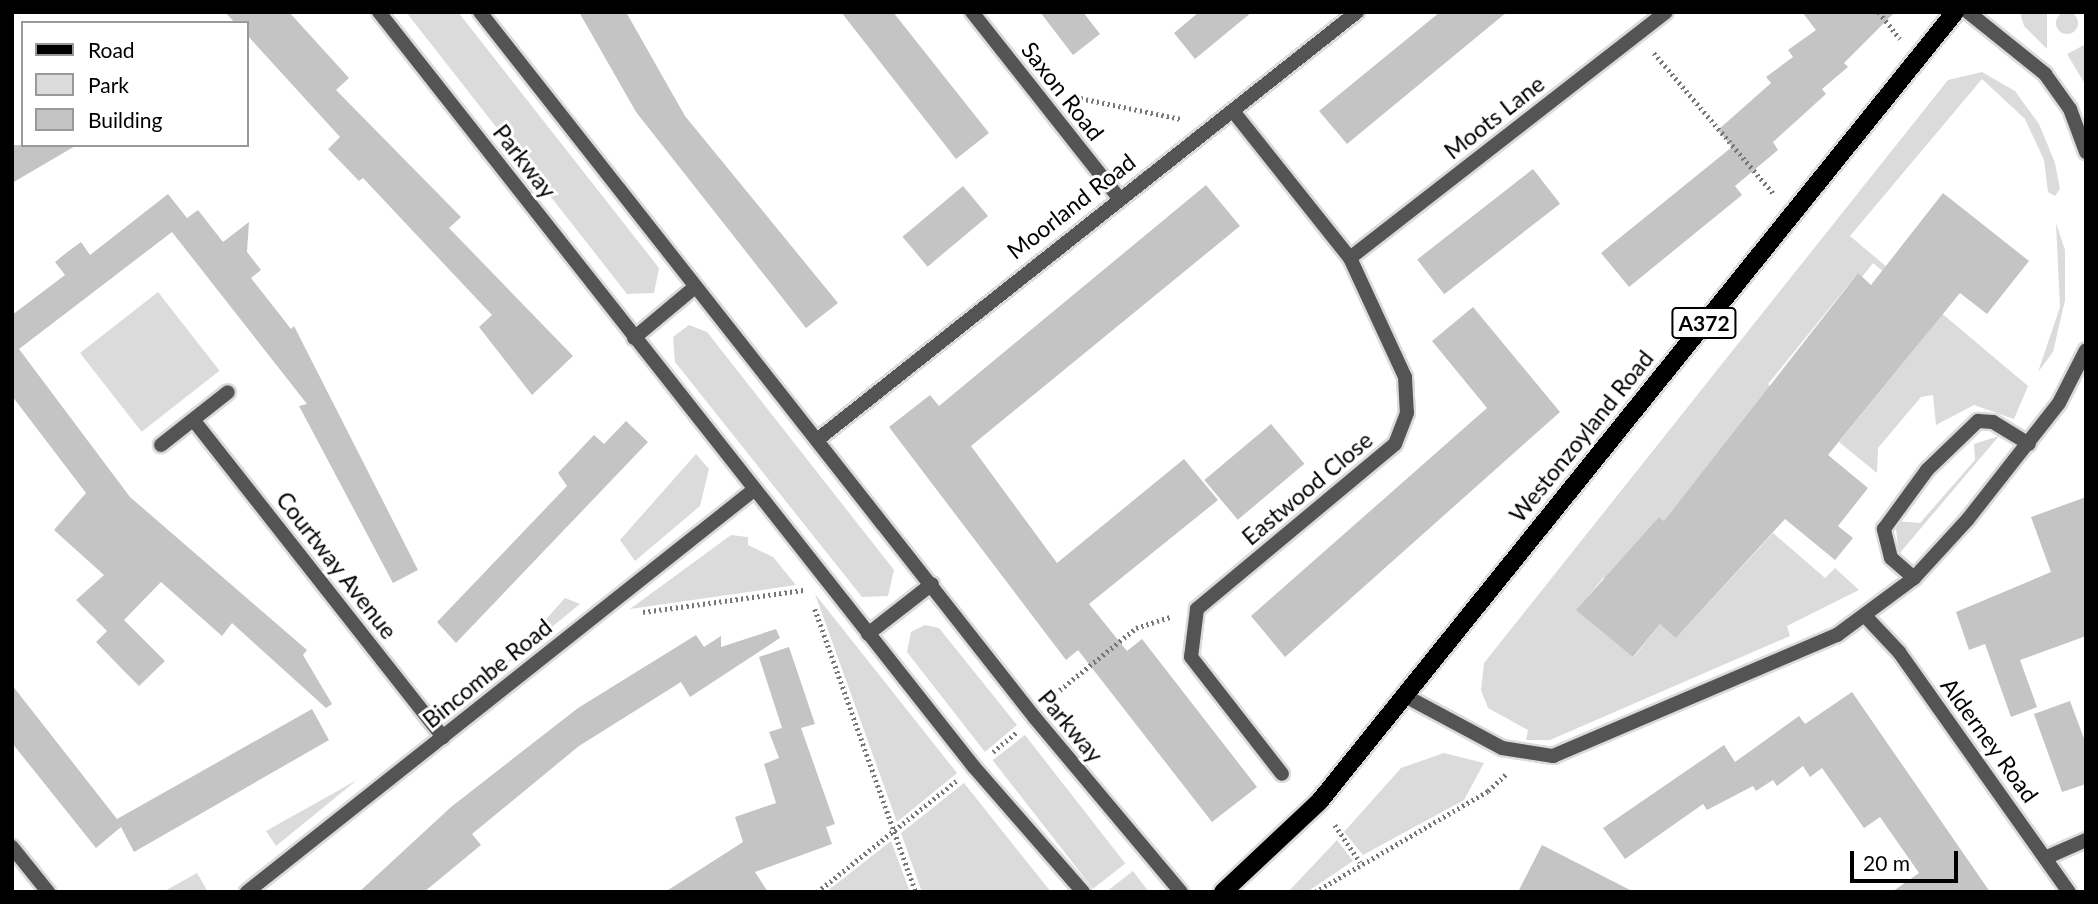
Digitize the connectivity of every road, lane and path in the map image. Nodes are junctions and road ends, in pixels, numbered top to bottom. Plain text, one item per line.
1 (380, 12) edge
2 (480, 12) edge
3 (972, 12) edge
4 (1357, 12) edge
5 (1666, 12) edge
6 (1955, 12) edge
7 (1968, 12) edge
8 (1638, 34) junction
9 (1032, 88) junction
10 (1233, 111) junction
11 (1213, 126) junction
12 (2086, 151) edge
13 (1118, 197) junction
14 (1792, 215) junction
15 (1350, 258) junction
16 (695, 287) junction
17 (634, 338) junction
18 (2086, 350) edge
19 (228, 392) dead end
20 (195, 422) junction
21 (817, 440) junction
22 (2029, 444) junction
23 (162, 445) dead end
24 (755, 489) junction
25 (804, 551) junction
26 (1914, 578) junction
27 (932, 584) junction
28 (808, 589) junction
29 (1197, 609) junction
30 (1868, 619) junction
31 (590, 620) junction
32 (868, 634) junction
33 (1407, 697) junction
34 (1035, 718) junction
35 (443, 737) junction
36 (1525, 756) junction
37 (974, 767) junction
38 (1282, 774) dead end
39 (1320, 802) junction
40 (894, 832) junction
41 (2086, 840) edge
42 (12, 847) edge
43 (2045, 858) junction
44 (1360, 862) junction
45 (48, 892) edge
46 (247, 892) edge
47 (817, 892) edge
48 (916, 892) edge
49 (1083, 892) edge
50 (1181, 892) edge
51 (1223, 892) edge
52 (1315, 892) edge
53 (2069, 892) edge

1 - 17 street, Parkway
2 - 16 street, Parkway
3 - 9 street, Saxon Road
4 - 10 street, Moorland Road
5 - 8 street, Moots Lane
6 - 14 main road, Westonzoyland Road / A372
7 - 12 street
8 - 14 path
8 - 15 street, Moots Lane
9 - 11 path
9 - 13 street, Saxon Road
10 - 11 street, Moorland Road
10 - 15 street, Eastwood Close
11 - 13 street, Moorland Road
13 - 21 street, Moorland Road
14 - 33 main road, Westonzoyland Road / A372
15 - 29 street, Eastwood Close
16 - 17 street
16 - 21 street, Parkway
17 - 24 street, Parkway
18 - 22 street
19 - 20 street
20 - 23 street
20 - 35 street, Courtway Avenue
21 - 27 street, Parkway
22 - 26 street
22 - 26 street
24 - 25 street, Parkway
24 - 31 street, Bincombe Road
25 - 28 path
25 - 32 street, Parkway
26 - 30 street
27 - 32 street
27 - 34 street, Parkway
28 - 31 path
28 - 40 path
29 - 34 path
29 - 38 street
30 - 36 street
30 - 43 street, Alderney Road
31 - 35 street, Bincombe Road
32 - 37 street, Parkway
33 - 36 street
33 - 39 main road, Westonzoyland Road / A372
34 - 37 path
34 - 50 street, Parkway
35 - 46 street, Bincombe Road
36 - 44 path
37 - 40 path
37 - 49 street, Parkway
39 - 44 path
39 - 51 main road, Westonzoyland Road / A372
40 - 47 path
40 - 48 path
41 - 43 street
42 - 45 street
43 - 53 street, Alderney Road
44 - 52 path

